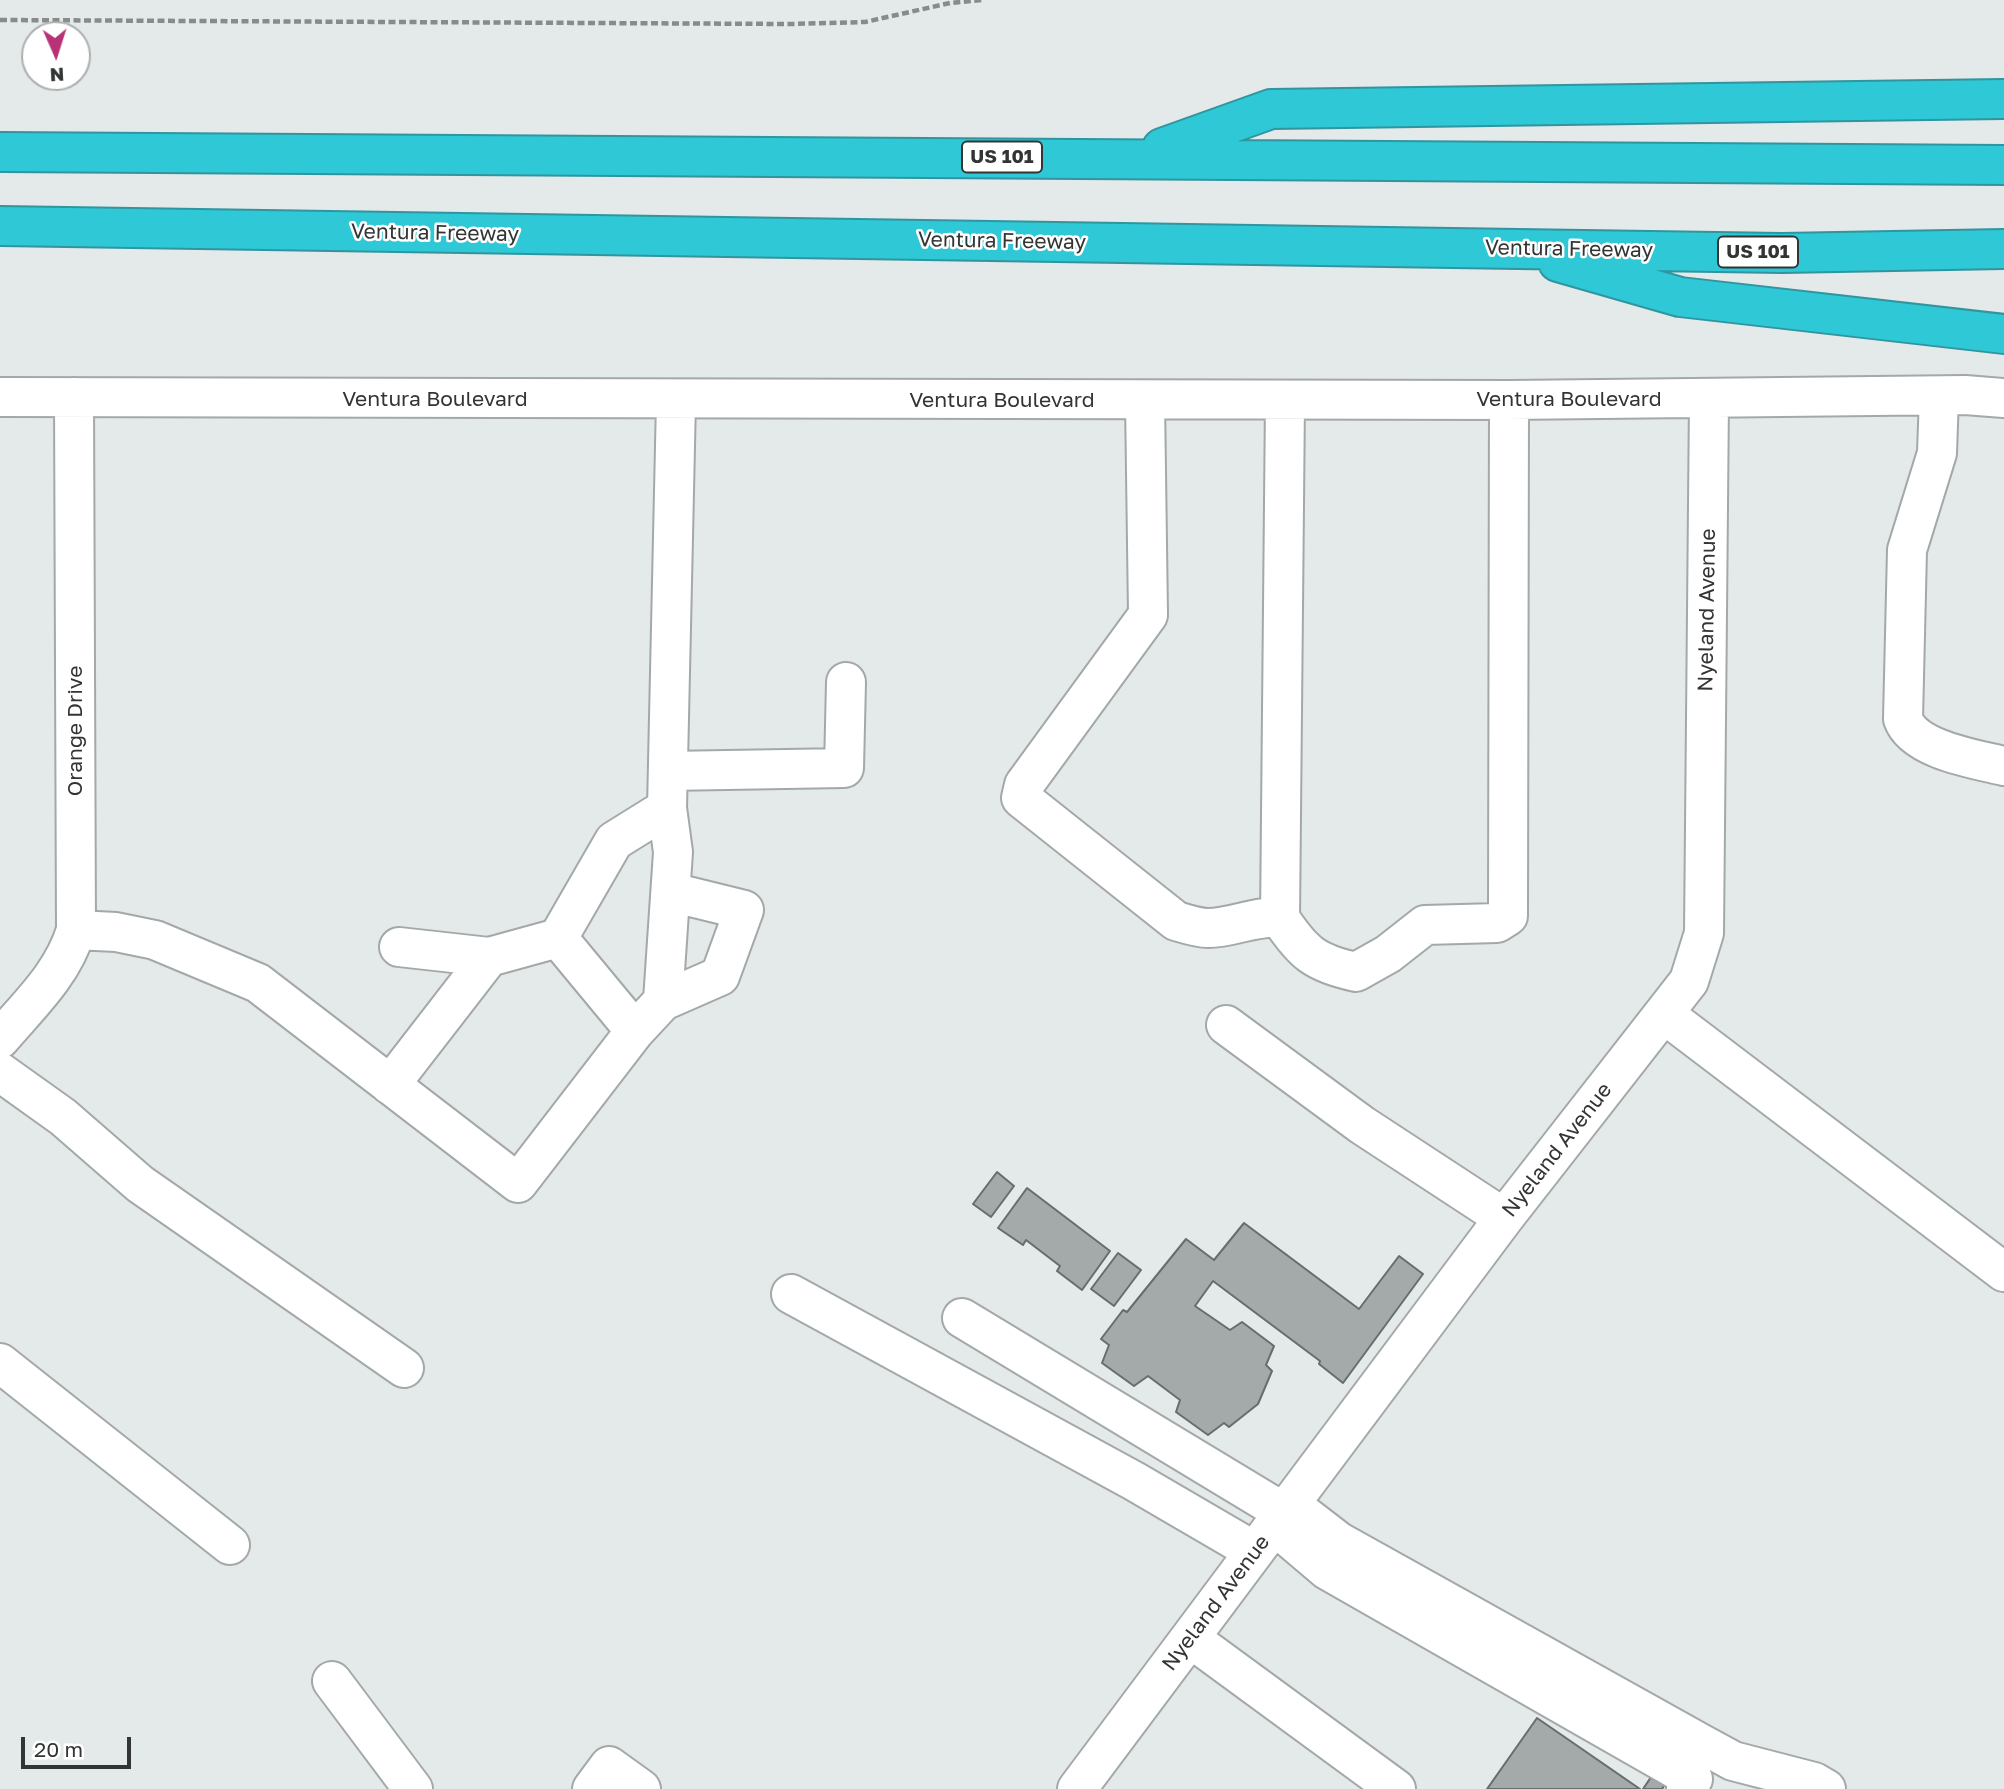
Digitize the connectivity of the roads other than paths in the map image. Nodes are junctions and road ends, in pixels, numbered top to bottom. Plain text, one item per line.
1 (2004, 100) edge
2 (0, 152) edge
3 (1134, 158) junction
4 (2004, 165) edge
5 (0, 226) edge
6 (1512, 248) junction
7 (2004, 249) edge
8 (2004, 334) edge
9 (1939, 396) junction
10 (0, 397) edge
11 (74, 397) junction
12 (1709, 398) junction
13 (2004, 398) edge
14 (1145, 400) junction
15 (1285, 400) junction
16 (1509, 400) junction
17 (676, 401) junction
18 (846, 682) dead end
19 (2004, 766) edge
20 (668, 790) junction
21 (671, 892) junction
22 (1280, 918) junction
23 (76, 930) junction
24 (558, 939) junction
25 (399, 947) dead end
26 (489, 957) junction
27 (663, 1001) junction
28 (1664, 1014) junction
29 (1226, 1025) dead end
30 (635, 1031) junction
31 (0, 1039) edge
32 (0, 1072) edge
33 (390, 1085) junction
34 (1504, 1218) junction
35 (2004, 1272) edge
36 (791, 1294) dead end
37 (962, 1318) dead end
38 (0, 1363) edge
39 (404, 1368) dead end
40 (1275, 1523) junction
41 (230, 1545) dead end
42 (1190, 1638) junction
43 (332, 1681) dead end
44 (1697, 1786) edge
45 (413, 1789) edge
46 (592, 1789) edge
47 (641, 1789) edge
48 (1077, 1789) edge
49 (1396, 1789) edge
50 (1826, 1789) edge

1 - 3 highway
2 - 3 highway, US 101
3 - 4 highway, US 101
5 - 6 highway, Ventura Freeway / US 101
6 - 7 highway, Ventura Freeway / US 101
6 - 8 highway
9 - 12 street, Ventura Boulevard
9 - 13 street, Ventura Boulevard
9 - 19 street
10 - 11 street, Ventura Boulevard
11 - 17 street, Ventura Boulevard
11 - 23 street, Orange Drive
12 - 16 street, Ventura Boulevard
12 - 28 street, Nyeland Avenue
14 - 15 street, Ventura Boulevard
14 - 17 street, Ventura Boulevard
14 - 22 street
15 - 16 street, Ventura Boulevard
15 - 22 street
16 - 22 street
17 - 20 street
18 - 20 street
20 - 21 street
20 - 24 street
21 - 27 street
21 - 27 street
23 - 31 street, Orange Drive
23 - 33 street
24 - 26 street
24 - 30 street
25 - 26 street
26 - 33 street
27 - 30 street
28 - 34 street, Nyeland Avenue
28 - 35 street
29 - 34 street
30 - 33 street
32 - 39 street
34 - 40 street, Nyeland Avenue
36 - 40 street
37 - 40 street
38 - 41 street
40 - 42 street, Nyeland Avenue
40 - 44 street
40 - 50 street
42 - 48 street, Nyeland Avenue
42 - 49 street
43 - 45 street
46 - 47 street

